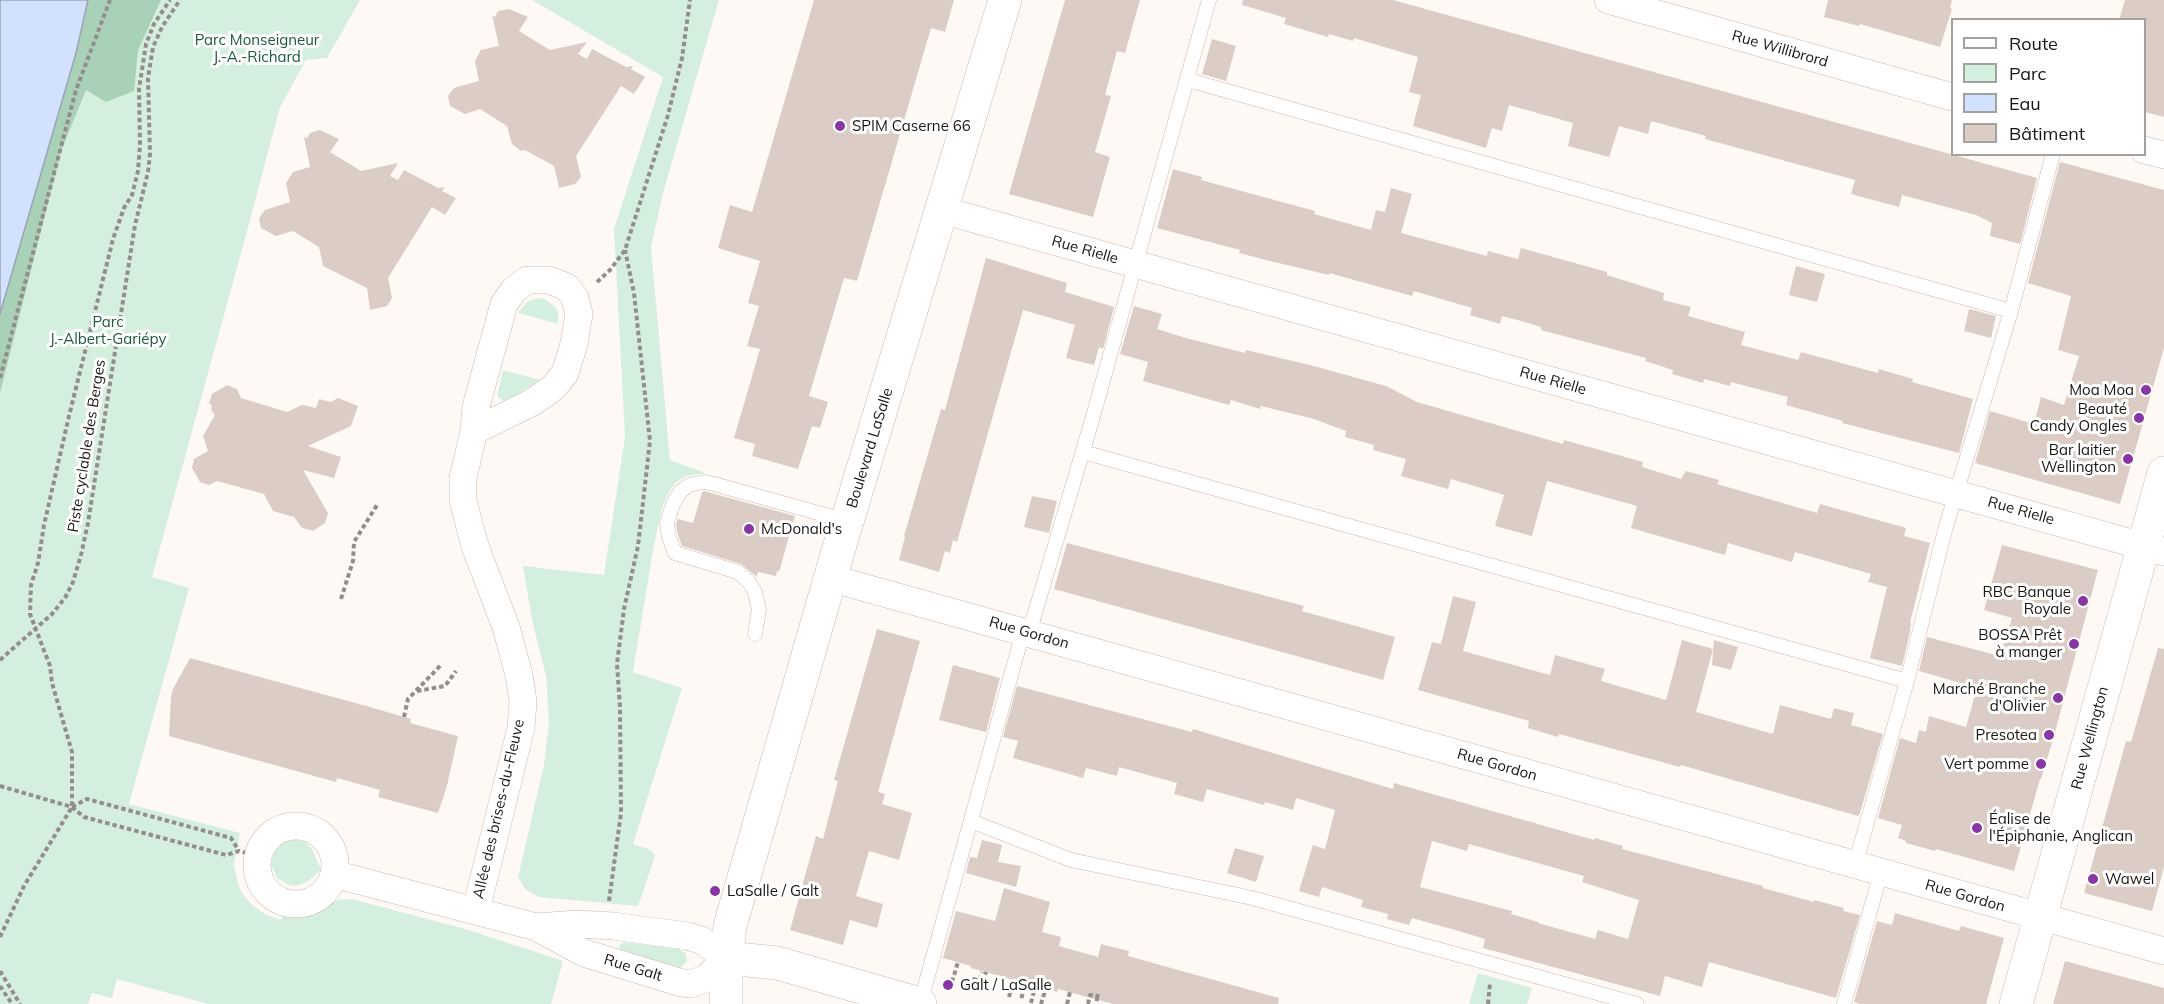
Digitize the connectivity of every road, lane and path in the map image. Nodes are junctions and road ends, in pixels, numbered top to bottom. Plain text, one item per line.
1 (110, 0) edge
2 (170, 0) edge
3 (180, 0) edge
4 (690, 0) edge
5 (1005, 0) edge
6 (1209, 0) edge
7 (1608, 0) edge
8 (1188, 80) junction
9 (1951, 96) edge
10 (2146, 150) edge
11 (2164, 155) edge
12 (2052, 156) edge
13 (942, 210) junction
14 (625, 250) junction
15 (1136, 265) junction
16 (575, 298) junction
17 (2011, 311) junction
18 (0, 378) edge
19 (474, 431) junction
20 (1083, 452) junction
21 (2164, 472) edge
22 (1957, 493) junction
23 (377, 505) dead end
24 (848, 521) junction
25 (2154, 549) edge
26 (831, 578) junction
27 (341, 599) dead end
28 (35, 628) junction
29 (1026, 633) junction
30 (755, 634) dead end
31 (0, 660) edge
32 (442, 663) dead end
33 (456, 671) dead end
34 (1907, 681) junction
35 (416, 691) junction
36 (404, 717) dead end
37 (0, 786) edge
38 (72, 807) junction
39 (971, 821) junction
40 (248, 854) junction
41 (1855, 865) junction
42 (1881, 872) junction
43 (334, 874) junction
44 (476, 910) junction
45 (608, 911) dead end
46 (2040, 917) junction
47 (536, 927) junction
48 (0, 937) edge
49 (2164, 951) edge
50 (726, 958) junction
51 (958, 962) dead end
52 (0, 971) edge
53 (952, 982) dead end
54 (0, 986) edge
55 (972, 987) dead end
56 (981, 990) dead end
57 (1070, 992) dead end
58 (1009, 997) dead end
59 (1021, 1001) dead end
60 (1031, 1003) edge
61 (12, 1004) edge
62 (20, 1004) edge
63 (726, 1004) edge
64 (920, 1004) edge
65 (1041, 1004) edge
66 (1067, 1004) edge
67 (1088, 1004) edge
68 (1096, 1004) edge
69 (1637, 1004) edge
70 (1844, 1004) edge
71 (2016, 1004) edge

1 - 18 path
2 - 28 path
3 - 28 path, Piste cyclable des Berges
4 - 14 path
5 - 13 main road, Boulevard LaSalle
6 - 8 lane
7 - 9 street, Rue Willibrord
8 - 15 lane
8 - 17 lane
10 - 11 street
12 - 17 lane
13 - 15 street, Rue Rielle
13 - 24 main road, Boulevard LaSalle
14 - 16 path
14 - 45 path
15 - 20 lane
15 - 22 street, Rue Rielle
16 - 19 street
16 - 19 street, Allée des brises-du-Fleuve
17 - 22 lane
19 - 44 street, Allée des brises-du-Fleuve
20 - 29 lane
20 - 34 lane
21 - 25 main road, Rue Wellington
22 - 25 street, Rue Rielle
22 - 34 lane
23 - 27 path
24 - 26 main road, Boulevard LaSalle
24 - 30 lane
25 - 46 main road, Rue Wellington
26 - 29 street, Rue Gordon
26 - 50 main road, Boulevard LaSalle
28 - 31 path, Piste cyclable des Berges
28 - 38 path
29 - 39 lane
29 - 41 street, Rue Gordon
32 - 35 path
33 - 35 path
34 - 41 lane
35 - 36 path
37 - 38 path
38 - 40 path
38 - 40 path
38 - 48 path
39 - 64 lane
39 - 69 lane
40 - 43 street
40 - 43 street
41 - 42 street, Rue Gordon
42 - 46 street, Rue Gordon
42 - 70 lane
43 - 44 street, Rue Galt
44 - 47 street, Rue Galt
46 - 49 street, Rue Gordon
46 - 71 main road, Rue Wellington
47 - 50 street, Rue Galt
47 - 50 street, Rue Galt
50 - 63 main road, Boulevard LaSalle
50 - 64 main road
51 - 53 path
52 - 62 path
54 - 61 path
55 - 56 path
57 - 66 path
58 - 59 path
60 - 65 path
67 - 68 path

